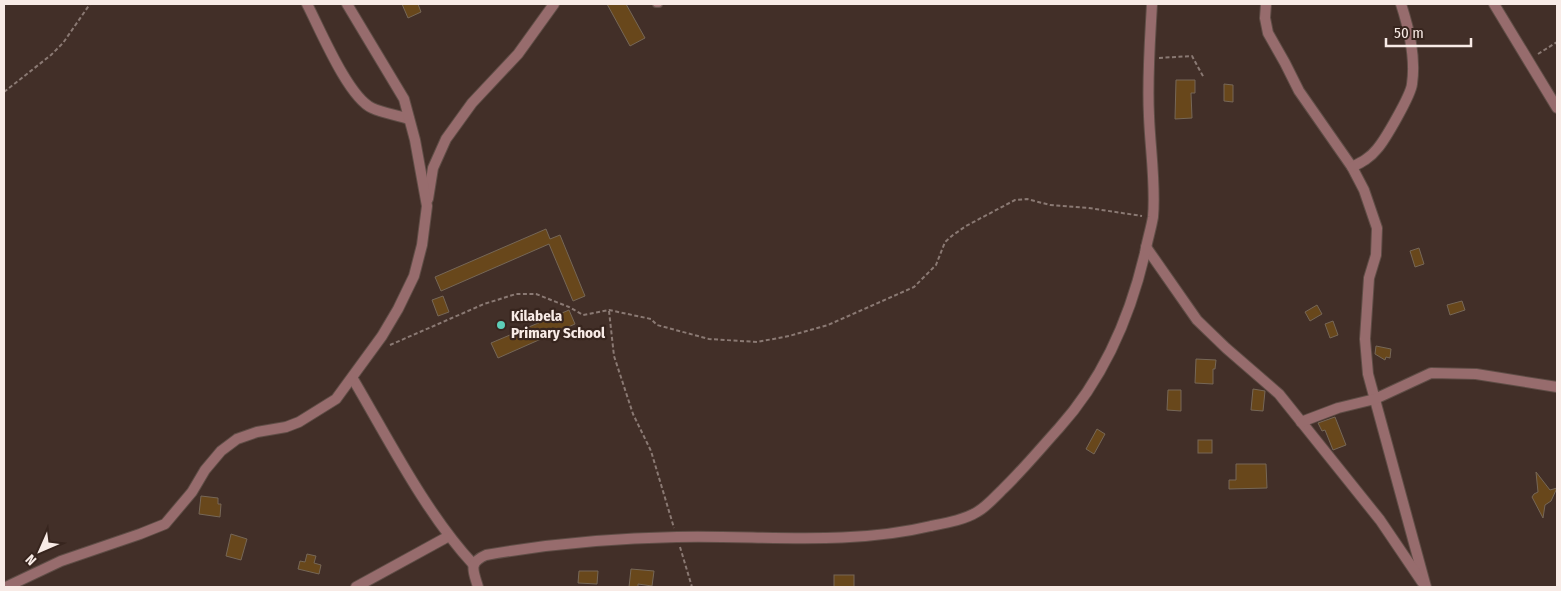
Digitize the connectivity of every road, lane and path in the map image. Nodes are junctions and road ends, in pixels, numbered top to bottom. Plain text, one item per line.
1 (90, 4) edge
2 (308, 4) edge
3 (347, 4) edge
4 (554, 4) edge
5 (1152, 4) edge
6 (1266, 4) edge
7 (1401, 4) edge
8 (1494, 4) edge
9 (1557, 42) edge
10 (1149, 59) junction
11 (1528, 62) junction
12 (1204, 78) dead end
13 (4, 92) edge
14 (1557, 108) edge
15 (409, 118) junction
16 (1352, 167) junction
17 (427, 206) junction
18 (1152, 218) junction
19 (1146, 247) junction
20 (609, 310) junction
21 (387, 346) dead end
22 (353, 379) junction
23 (1557, 388) edge
24 (1375, 399) junction
25 (1301, 422) junction
26 (449, 536) junction
27 (676, 537) junction
28 (473, 564) junction
29 (6, 587) edge
30 (356, 587) edge
31 (478, 587) edge
32 (692, 587) edge
33 (1426, 587) edge

1 - 13 path
2 - 15 street
3 - 15 street
4 - 17 street
5 - 10 street
6 - 16 street
7 - 16 street
8 - 11 street
9 - 11 path
10 - 12 path
10 - 18 street
11 - 14 street
15 - 17 street
16 - 24 street
17 - 22 street
18 - 19 street
18 - 20 path
19 - 25 street
19 - 27 street
20 - 21 path
20 - 27 path
22 - 26 street
22 - 29 street
23 - 24 street
24 - 25 street
24 - 33 street
25 - 33 street
26 - 28 street
26 - 30 street
27 - 28 street
27 - 32 path
28 - 31 street

